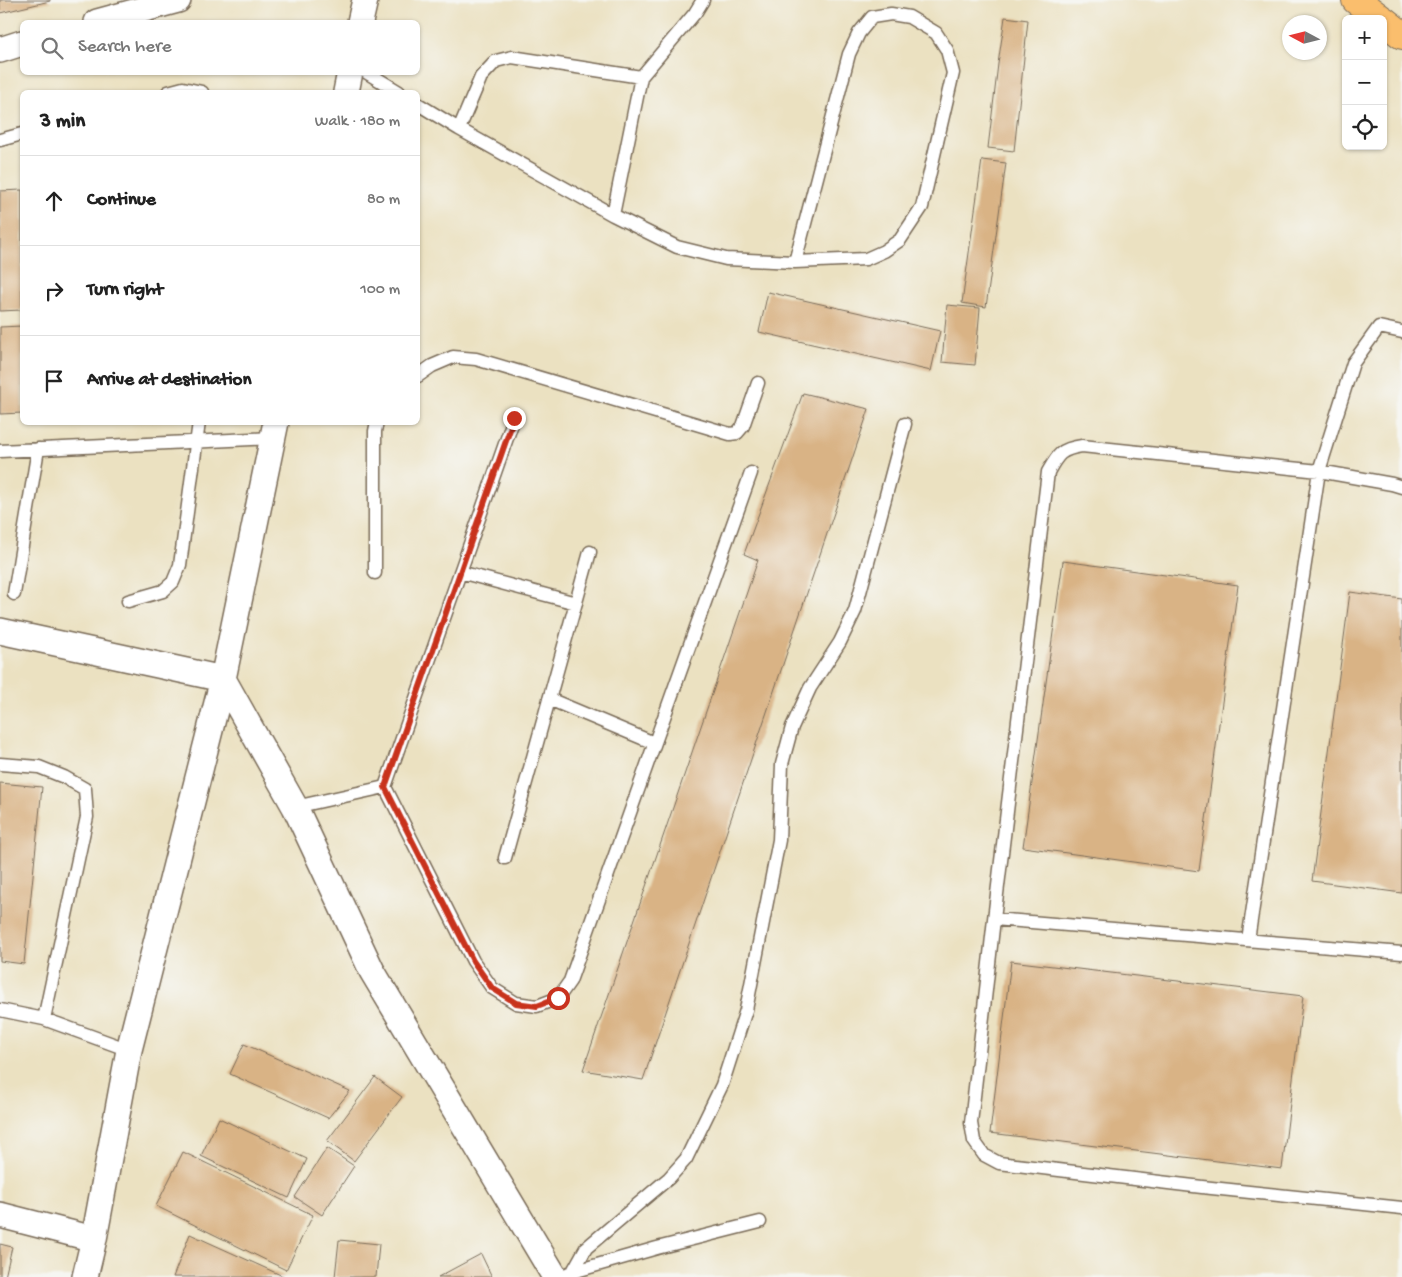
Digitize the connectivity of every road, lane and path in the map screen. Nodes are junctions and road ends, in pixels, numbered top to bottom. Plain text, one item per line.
1 (178, 0) edge
2 (365, 0) edge
3 (703, 0) edge
4 (1356, 0) edge
5 (1377, 15) edge
6 (104, 20) edge
7 (360, 20) edge
8 (1387, 23) edge
9 (1402, 34) edge
10 (20, 44) edge
11 (0, 50) edge
12 (349, 75) edge
13 (371, 75) edge
14 (641, 77) junction
15 (176, 90) edge
16 (192, 90) edge
17 (346, 90) edge
18 (396, 90) edge
19 (420, 105) edge
20 (459, 129) junction
21 (20, 135) edge
22 (0, 140) edge
23 (613, 215) junction
24 (795, 262) junction
25 (1402, 332) edge
26 (420, 375) edge
27 (758, 383) dead end
28 (514, 418) dead end
29 (905, 424) dead end
30 (199, 425) edge
31 (376, 425) edge
32 (274, 430) edge
33 (196, 442) junction
34 (38, 450) junction
35 (0, 451) edge
36 (1319, 471) junction
37 (751, 473) dead end
38 (1402, 487) edge
39 (590, 552) dead end
40 (460, 572) junction
41 (375, 573) dead end
42 (14, 594) dead end
43 (128, 601) dead end
44 (576, 603) junction
45 (0, 631) edge
46 (223, 679) junction
47 (549, 699) junction
48 (654, 743) junction
49 (0, 764) edge
50 (385, 787) junction
51 (296, 807) junction
52 (505, 858) dead end
53 (994, 919) junction
54 (1248, 940) junction
55 (1402, 954) edge
56 (0, 1010) edge
57 (44, 1019) junction
58 (129, 1050) junction
59 (1402, 1208) edge
60 (0, 1215) edge
61 (760, 1222) dead end
62 (94, 1239) junction
63 (561, 1276) edge
64 (85, 1277) edge

1 - 6 street
2 - 7 street
3 - 14 lane
4 - 5 main road
8 - 9 main road
10 - 11 street
12 - 17 street
13 - 18 lane
14 - 20 lane
14 - 23 lane
15 - 16 lane
19 - 20 lane
20 - 23 lane
21 - 22 lane
23 - 24 lane
24 - 24 lane
25 - 36 lane
26 - 27 lane
28 - 40 lane
29 - 63 lane
30 - 33 lane
31 - 41 lane
32 - 33 lane
32 - 46 street
33 - 34 lane
33 - 43 lane
34 - 35 lane
34 - 42 lane
36 - 38 lane
36 - 53 lane
36 - 54 lane
37 - 48 lane
39 - 44 lane
40 - 44 lane
40 - 50 lane
44 - 47 lane
45 - 46 street
46 - 51 street
46 - 58 street
47 - 48 lane
47 - 52 lane
48 - 50 lane
49 - 57 lane
50 - 51 lane
51 - 63 street
53 - 54 lane
53 - 59 lane
54 - 55 lane
56 - 57 lane
57 - 58 lane
58 - 62 street
60 - 62 street
61 - 63 lane
62 - 64 street

